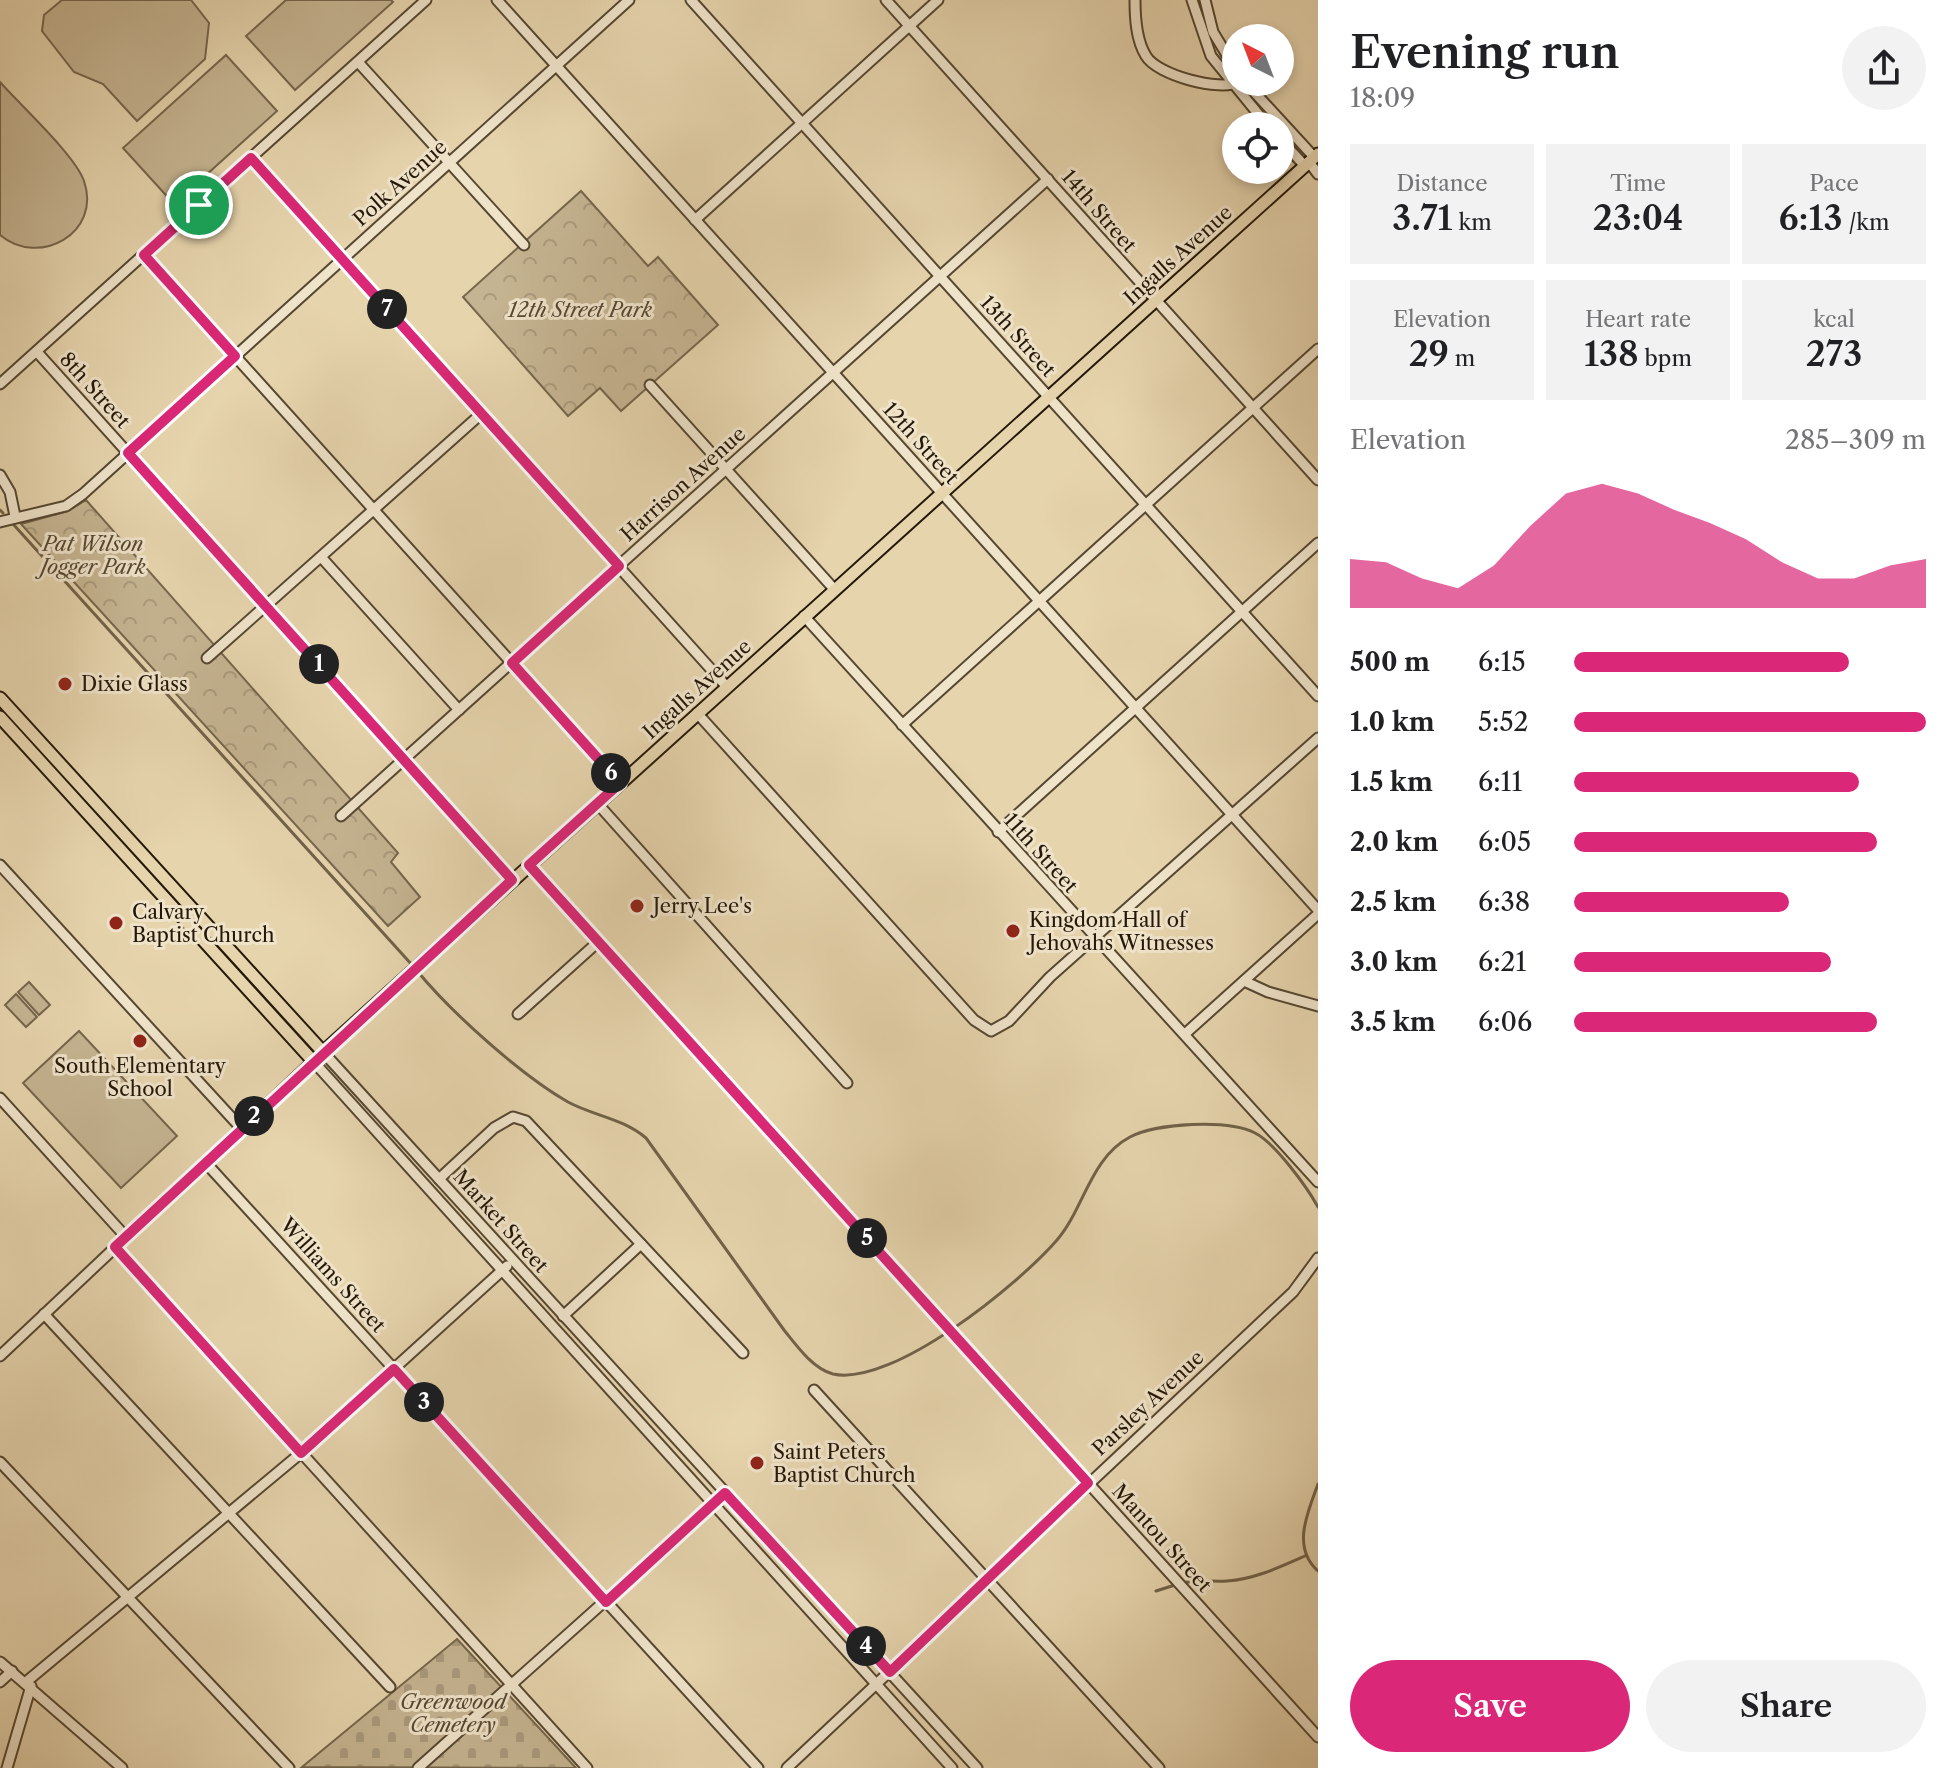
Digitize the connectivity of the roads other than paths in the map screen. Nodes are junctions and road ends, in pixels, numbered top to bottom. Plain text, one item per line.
1 (497, 0) edge
2 (629, 0) edge
3 (691, 0) edge
4 (886, 0) edge
5 (938, 0) edge
6 (1135, 0) edge
7 (1192, 0) edge
8 (1205, 0) edge
9 (419, 2) edge
10 (909, 26) junction
11 (1222, 47) edge
12 (358, 62) junction
13 (1222, 62) edge
14 (556, 66) junction
15 (1222, 82) edge
16 (1251, 96) edge
17 (802, 123) junction
18 (1294, 148) edge
19 (251, 158) junction
20 (1311, 160) edge
21 (449, 163) junction
22 (1318, 174) edge
23 (1048, 179) junction
24 (695, 220) junction
25 (524, 245) dead end
26 (144, 255) junction
27 (342, 259) junction
28 (940, 276) junction
29 (1154, 300) junction
30 (1318, 349) edge
31 (37, 352) junction
32 (235, 356) junction
33 (833, 373) junction
34 (0, 384) edge
35 (650, 385) dead end
36 (1048, 396) junction
37 (1253, 408) junction
38 (481, 414) junction
39 (128, 453) junction
40 (726, 470) junction
41 (0, 475) edge
42 (1318, 480) edge
43 (941, 492) junction
44 (1146, 505) junction
45 (374, 510) junction
46 (15, 516) junction
47 (0, 522) edge
48 (1318, 543) edge
49 (321, 557) junction
50 (619, 566) junction
51 (834, 589) junction
52 (1039, 601) junction
53 (267, 606) junction
54 (1242, 612) junction
55 (804, 616) junction
56 (207, 658) dead end
57 (512, 663) junction
58 (727, 687) junction
59 (1318, 696) edge
60 (0, 698) edge
61 (1135, 708) junction
62 (459, 710) junction
63 (697, 713) junction
64 (0, 717) edge
65 (902, 725) junction
66 (1318, 738) edge
67 (405, 760) junction
68 (620, 783) junction
69 (597, 803) junction
70 (1232, 815) junction
71 (341, 816) dead end
72 (998, 832) junction
73 (0, 865) edge
74 (529, 865) junction
75 (512, 880) junction
76 (1318, 912) edge
77 (1094, 939) junction
78 (598, 942) junction
79 (1244, 981) junction
80 (1318, 1006) edge
81 (518, 1014) dead end
82 (1186, 1033) junction
83 (323, 1052) junction
84 (313, 1061) junction
85 (847, 1083) dead end
86 (0, 1098) edge
87 (241, 1128) junction
88 (205, 1162) junction
89 (439, 1179) junction
90 (1318, 1182) edge
91 (126, 1237) junction
92 (641, 1244) junction
93 (115, 1247) junction
94 (1318, 1258) edge
95 (513, 1261) junction
96 (503, 1270) junction
97 (44, 1314) junction
98 (563, 1316) junction
99 (743, 1353) dead end
100 (0, 1356) edge
101 (394, 1369) junction
102 (814, 1390) dead end
103 (301, 1453) junction
104 (0, 1462) edge
105 (1088, 1483) junction
106 (725, 1493) junction
107 (715, 1503) junction
108 (228, 1513) junction
109 (986, 1579) junction
110 (125, 1597) junction
111 (606, 1602) junction
112 (0, 1662) edge
113 (12, 1671) junction
114 (890, 1672) junction
115 (0, 1682) edge
116 (28, 1684) junction
117 (877, 1685) junction
118 (512, 1686) junction
119 (390, 1687) dead end
120 (1318, 1737) edge
121 (7, 1768) edge
122 (122, 1768) edge
123 (289, 1768) edge
124 (418, 1768) edge
125 (587, 1768) edge
126 (758, 1768) edge
127 (787, 1768) edge
128 (952, 1768) edge
129 (977, 1768) edge
130 (1159, 1768) edge

1 - 14 street, 12th Street
2 - 14 street, Polk Avenue
3 - 17 street, 13th Street
4 - 10 street, 14th Street
5 - 10 street
6 - 15 street
7 - 13 street
8 - 11 street
9 - 12 street
10 - 17 street
10 - 23 street, 14th Street
12 - 19 street
12 - 21 street
14 - 21 street, Polk Avenue
14 - 24 street, 12th Street
16 - 20 street
17 - 24 street
17 - 28 street, 13th Street
18 - 20 street
19 - 26 street
19 - 27 street
20 - 22 street
20 - 29 main road, Ingalls Avenue
21 - 25 street
21 - 27 street, Polk Avenue
23 - 28 street, Harrison Avenue
23 - 29 street, 14th Street
24 - 33 street, 12th Street
26 - 31 street
26 - 32 street
27 - 32 street, Polk Avenue
27 - 38 street
28 - 33 street, Harrison Avenue
28 - 36 street, 13th Street
29 - 36 main road, Ingalls Avenue
29 - 37 street, 14th Street
30 - 37 street
31 - 34 street
31 - 39 street, 8th Street
32 - 39 street, Polk Avenue
32 - 45 street
33 - 40 street, Harrison Avenue
33 - 43 street, 12th Street
35 - 40 street
36 - 43 main road, Ingalls Avenue
36 - 44 street, 13th Street
37 - 42 street, 14th Street
37 - 44 street
38 - 45 street
38 - 50 street
39 - 46 street, Polk Avenue
39 - 53 street, 8th Street
40 - 50 street, Harrison Avenue
40 - 51 street
41 - 46 street
43 - 51 main road, Ingalls Avenue
43 - 52 street, 12th Street
44 - 52 street
44 - 54 street, 13th Street
45 - 49 street
45 - 57 street
46 - 47 street, Polk Avenue
48 - 54 street
49 - 53 street
49 - 62 street
50 - 57 street, Harrison Avenue
50 - 58 street
51 - 55 main road, Ingalls Avenue
52 - 61 street, 12th Street
52 - 65 street
53 - 56 street
53 - 67 street, 8th Street
54 - 59 street, 13th Street
54 - 61 street
55 - 58 main road, Ingalls Avenue
55 - 65 street, 11th Street
57 - 62 street, Harrison Avenue
57 - 68 street
58 - 63 main road, Ingalls Avenue
60 - 83 main road, Market Street
61 - 70 street, 12th Street
61 - 72 street
62 - 67 street, Harrison Avenue
63 - 68 main road, Ingalls Avenue
63 - 77 street
64 - 84 main road, Market Street
65 - 72 street, 11th Street
66 - 70 street
67 - 71 street, Harrison Avenue
67 - 75 street, 8th Street
68 - 69 main road, Ingalls Avenue
69 - 74 main road, Ingalls Avenue
69 - 85 street
70 - 76 street, 12th Street
70 - 77 street
72 - 77 street, 11th Street
73 - 87 street
74 - 75 main road, Ingalls Avenue
74 - 78 street, Mantou Street
75 - 83 main road, Ingalls Avenue
76 - 79 street
77 - 82 street, 11th Street
78 - 81 street
78 - 105 street, Mantou Street
79 - 80 street
79 - 82 street
82 - 90 street, 11th Street
83 - 84 main road, Ingalls Avenue
83 - 89 street, Market Street
84 - 87 street, Ingalls Avenue
84 - 96 street, Market Street
86 - 91 street
87 - 88 street, Ingalls Avenue
88 - 91 street, Ingalls Avenue
88 - 101 street, Williams Street
89 - 92 street
89 - 95 street, Market Street
91 - 93 street, Ingalls Avenue
92 - 98 street
92 - 99 street
93 - 97 street, Ingalls Avenue
93 - 103 street
94 - 105 street, Parsley Avenue
95 - 96 street
95 - 98 street, Market Street
96 - 101 street
96 - 107 street, Market Street
97 - 100 street, Ingalls Avenue
97 - 108 street
98 - 106 street, Market Street
101 - 103 street
101 - 111 street, Williams Street
102 - 109 street
103 - 108 street
103 - 118 street
104 - 110 street
105 - 109 street, Parsley Avenue
105 - 120 street, Mantou Street
106 - 107 street
106 - 114 street, Market Street
107 - 111 street
107 - 117 street, Market Street
108 - 110 street
108 - 119 street
109 - 114 street, Parsley Avenue
109 - 130 street
110 - 116 street
110 - 123 street
111 - 118 street
111 - 126 street, Williams Street
112 - 113 street
113 - 115 street
113 - 116 street
114 - 117 street, Parsley Avenue
114 - 129 street, Market Street
116 - 121 street
116 - 122 street
117 - 127 street, Parsley Avenue
117 - 128 street, Market Street
118 - 124 street
118 - 125 street

